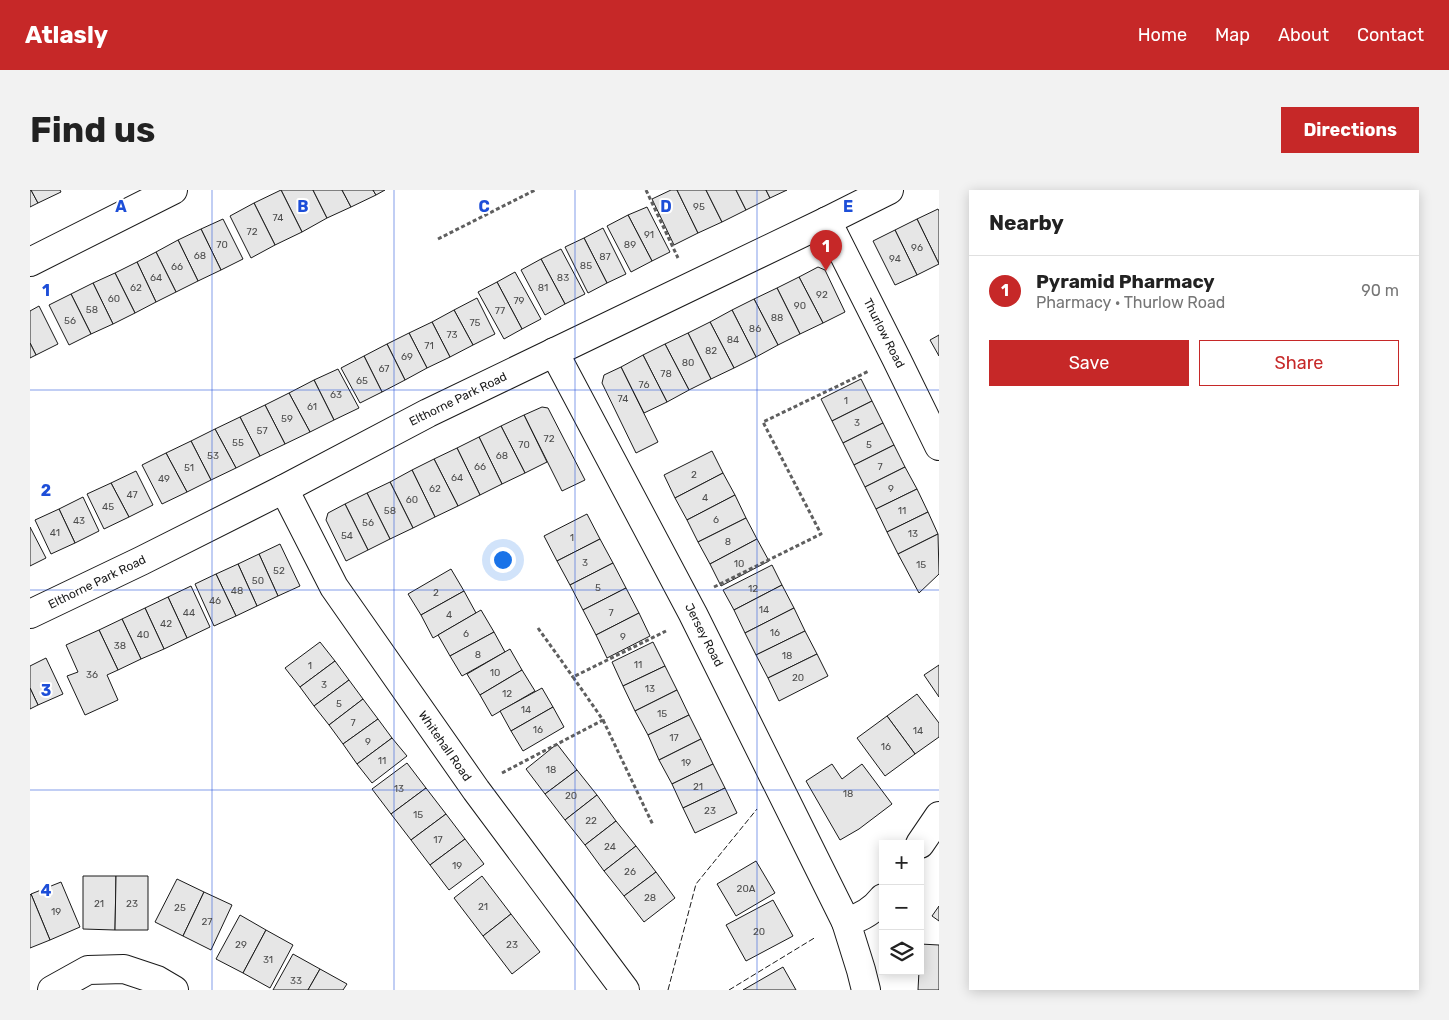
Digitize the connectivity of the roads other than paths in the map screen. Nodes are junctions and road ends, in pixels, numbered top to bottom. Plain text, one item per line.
1 (174, 190) edge
2 (889, 190) edge
3 (827, 221) junction
4 (30, 262) edge
5 (554, 352) junction
6 (939, 446) edge
7 (284, 489) junction
8 (30, 614) edge
9 (939, 816) edge
10 (923, 840) edge
11 (879, 903) edge
12 (846, 922) junction
13 (52, 990) edge
14 (174, 990) edge
15 (625, 990) edge
16 (866, 990) edge

1 - 4 street
2 - 3 street, Elthorne Park Road
3 - 5 street, Elthorne Park Road
3 - 6 street, Thurlow Road
5 - 7 street, Elthorne Park Road
5 - 12 street, Jersey Road
7 - 8 street, Elthorne Park Road
7 - 15 street, Whitehall Road
9 - 10 street
11 - 12 street
12 - 16 street, Jersey Road
13 - 14 street

